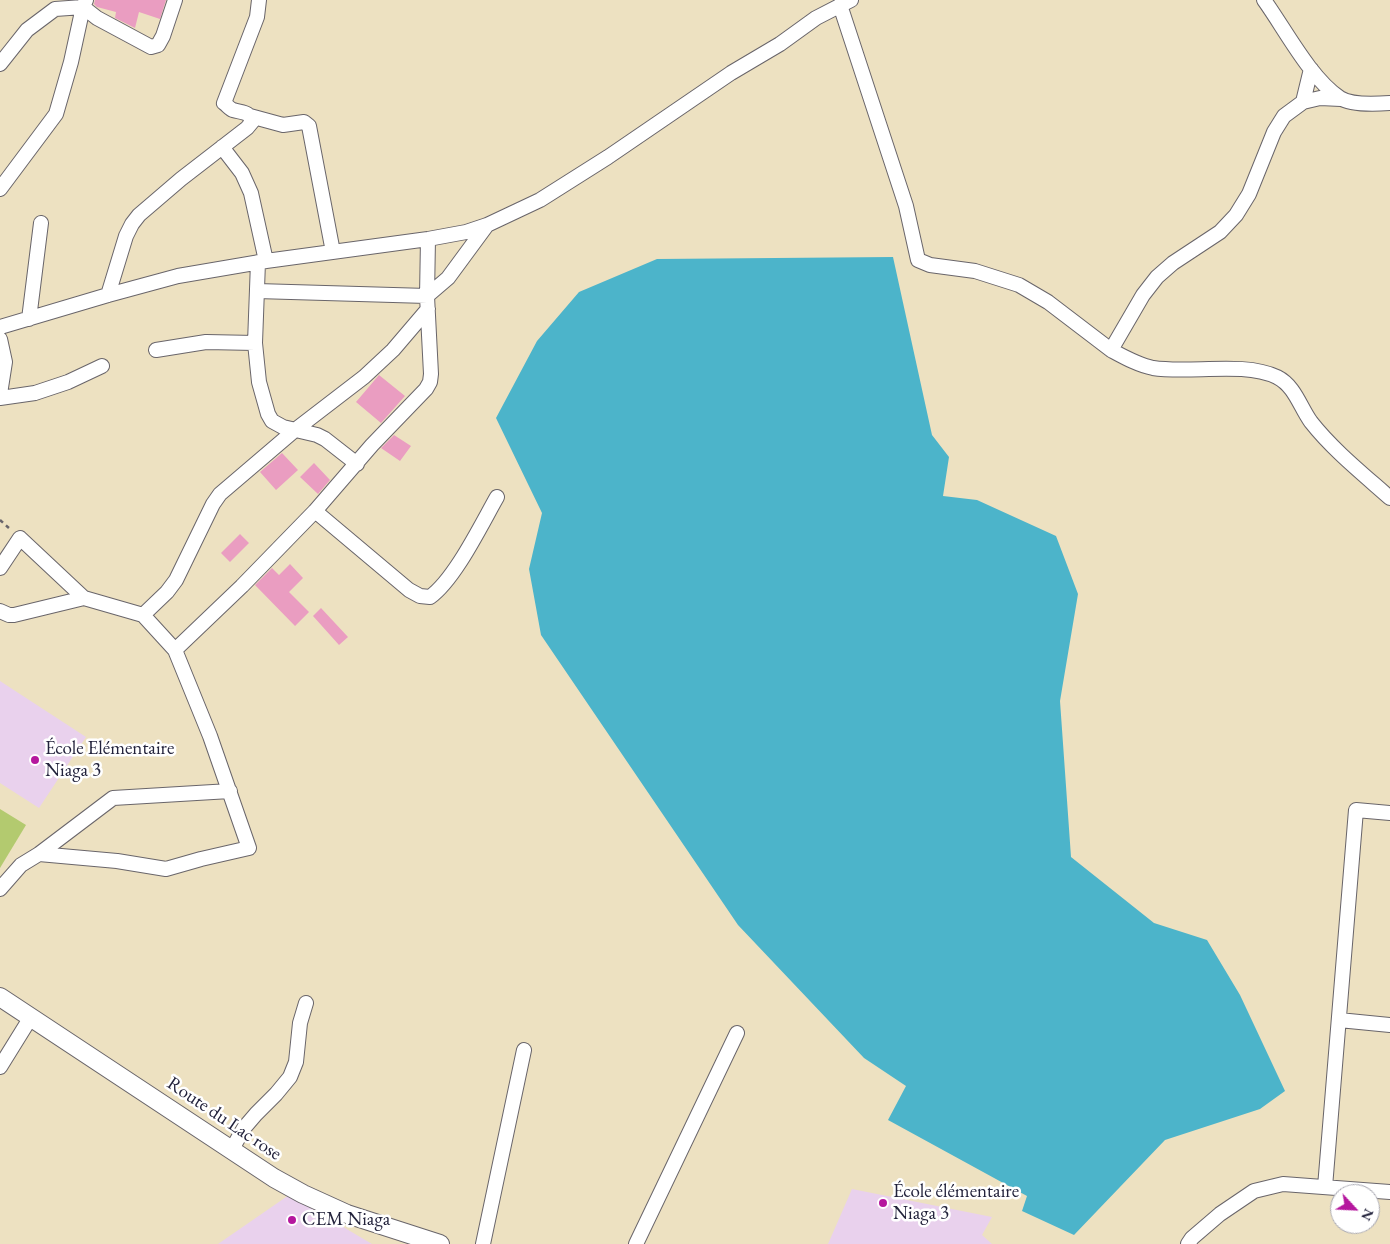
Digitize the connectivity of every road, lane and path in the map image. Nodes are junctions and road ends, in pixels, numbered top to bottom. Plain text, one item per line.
1 (175, 0) edge
2 (259, 0) edge
3 (1264, 0) edge
4 (846, 2) edge
5 (85, 3) edge
6 (52, 4) edge
7 (0, 64) edge
8 (1311, 69) junction
9 (1341, 99) junction
10 (1303, 102) junction
11 (1390, 103) edge
12 (250, 116) junction
13 (222, 147) junction
14 (0, 188) edge
15 (42, 223) dead end
16 (487, 225) junction
17 (428, 239) junction
18 (333, 252) junction
19 (262, 262) junction
20 (257, 291) junction
21 (108, 295) junction
22 (428, 303) junction
23 (29, 319) junction
24 (0, 326) edge
25 (0, 339) edge
26 (255, 343) junction
27 (156, 350) dead end
28 (1111, 350) junction
29 (102, 366) dead end
30 (0, 394) edge
31 (0, 398) edge
32 (295, 430) junction
33 (357, 464) junction
34 (497, 497) dead end
35 (1390, 498) edge
36 (315, 511) junction
37 (0, 568) edge
38 (84, 598) junction
39 (0, 611) edge
40 (142, 615) junction
41 (175, 650) junction
42 (230, 791) junction
43 (1390, 813) edge
44 (39, 854) junction
45 (0, 889) edge
46 (0, 997) edge
47 (306, 1004) dead end
48 (31, 1017) junction
49 (1339, 1020) junction
50 (1390, 1025) edge
51 (737, 1033) dead end
52 (524, 1050) dead end
53 (0, 1067) edge
54 (232, 1148) junction
55 (1325, 1187) junction
56 (1390, 1192) edge
57 (440, 1244) edge
58 (483, 1244) edge
59 (636, 1244) edge
60 (1188, 1244) edge

1 - 5 street
2 - 12 street
3 - 8 street
4 - 16 street
4 - 28 street
5 - 6 street
5 - 14 street
6 - 7 street
8 - 9 street
8 - 10 street
9 - 10 street
9 - 11 street
10 - 28 street
12 - 13 street
12 - 18 street
13 - 19 street
13 - 21 street
15 - 23 street
16 - 17 street
16 - 22 street
17 - 18 street
17 - 22 street
18 - 19 street
19 - 20 street
19 - 21 street
20 - 22 street
20 - 26 street
21 - 23 street
22 - 32 street
22 - 33 street
23 - 24 street
25 - 30 street
26 - 27 street
26 - 32 street
28 - 35 street
29 - 31 street
32 - 33 street
32 - 40 street
33 - 36 street
34 - 36 street
36 - 41 street
37 - 38 street
38 - 39 street
38 - 40 street
40 - 41 street
41 - 42 street
42 - 44 street
42 - 44 street
43 - 49 street
44 - 45 street
46 - 48 main road, Route du Lac rose
47 - 54 street
48 - 53 street
48 - 54 main road, Route du Lac rose
49 - 50 street
49 - 55 street
51 - 59 street
52 - 58 street
54 - 57 main road, Route du Lac rose
55 - 56 street
55 - 60 street

